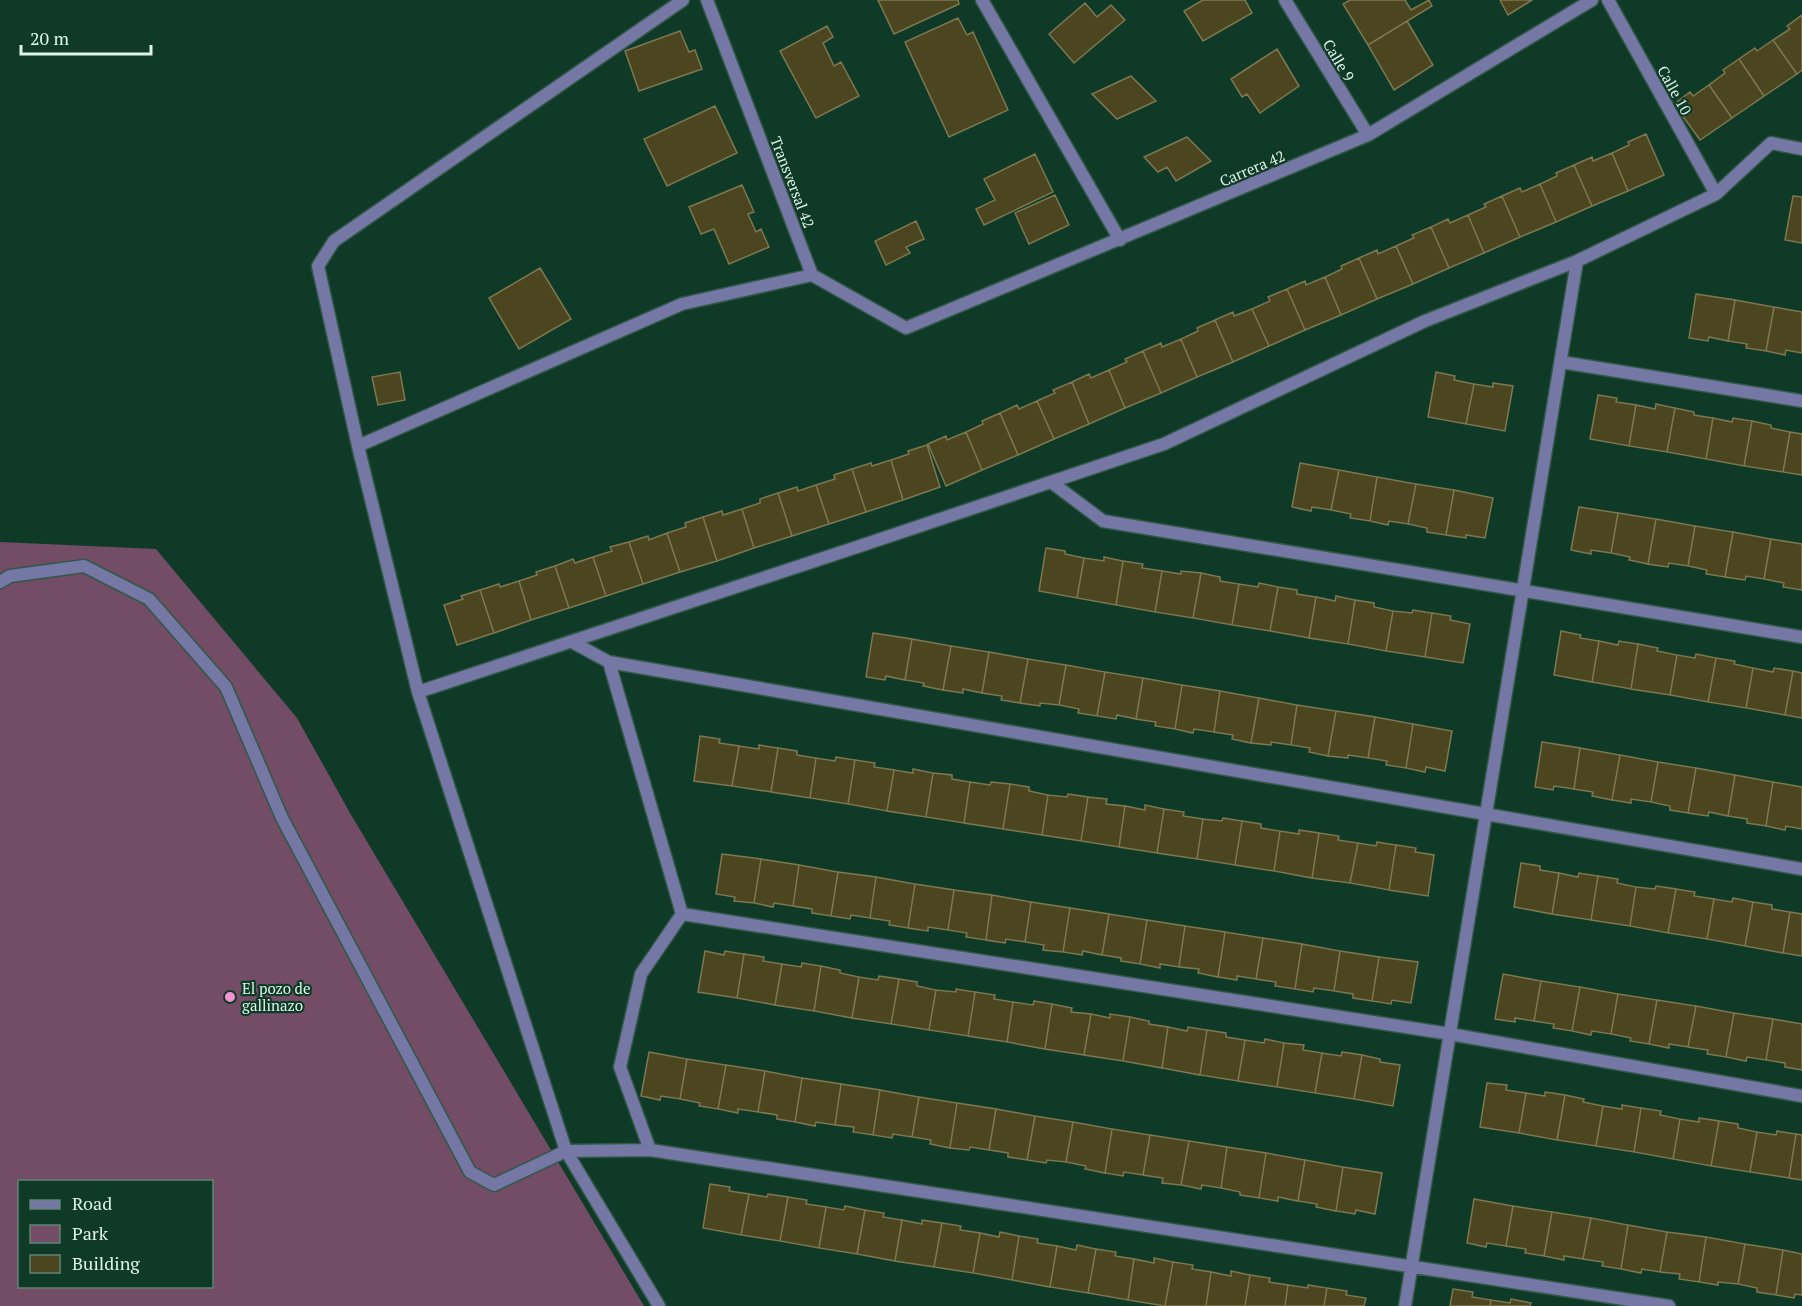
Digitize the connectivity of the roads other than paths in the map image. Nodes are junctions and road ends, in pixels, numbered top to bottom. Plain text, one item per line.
1 (683, 0) edge
2 (706, 0) edge
3 (982, 0) edge
4 (1286, 0) edge
5 (1592, 0) edge
6 (1608, 0) edge
7 (1368, 135) junction
8 (1802, 149) edge
9 (1716, 194) junction
10 (1120, 240) junction
11 (1577, 261) junction
12 (812, 275) junction
13 (1561, 362) junction
14 (1802, 401) edge
15 (358, 447) junction
16 (1051, 482) junction
17 (0, 582) edge
18 (1523, 591) junction
19 (1802, 637) edge
20 (572, 642) junction
21 (609, 662) junction
22 (418, 692) junction
23 (1486, 815) junction
24 (1802, 869) edge
25 (682, 914) junction
26 (1450, 1034) junction
27 (1802, 1096) edge
28 (650, 1150) junction
29 (566, 1151) junction
30 (1412, 1265) junction
31 (659, 1306) edge
32 (1405, 1306) edge
33 (1669, 1306) edge

1 - 15 street
2 - 12 street, Transversal 42
3 - 10 street
4 - 7 street, Calle 9
5 - 7 street, Carrera 42
6 - 9 street, Calle 10
7 - 10 street, Carrera 42
8 - 9 street
9 - 11 street
10 - 12 street, Carrera 42
11 - 13 street
11 - 16 street
12 - 15 street
13 - 14 street
13 - 18 street
15 - 22 street
16 - 18 street
16 - 20 street
17 - 29 street
18 - 19 street
18 - 23 street
20 - 21 street
20 - 22 street
21 - 23 street
21 - 25 street
22 - 29 street
23 - 24 street
23 - 26 street
25 - 26 street
25 - 28 street
26 - 27 street
26 - 30 street
28 - 29 street
28 - 30 street
29 - 31 street
30 - 32 street
30 - 33 street

